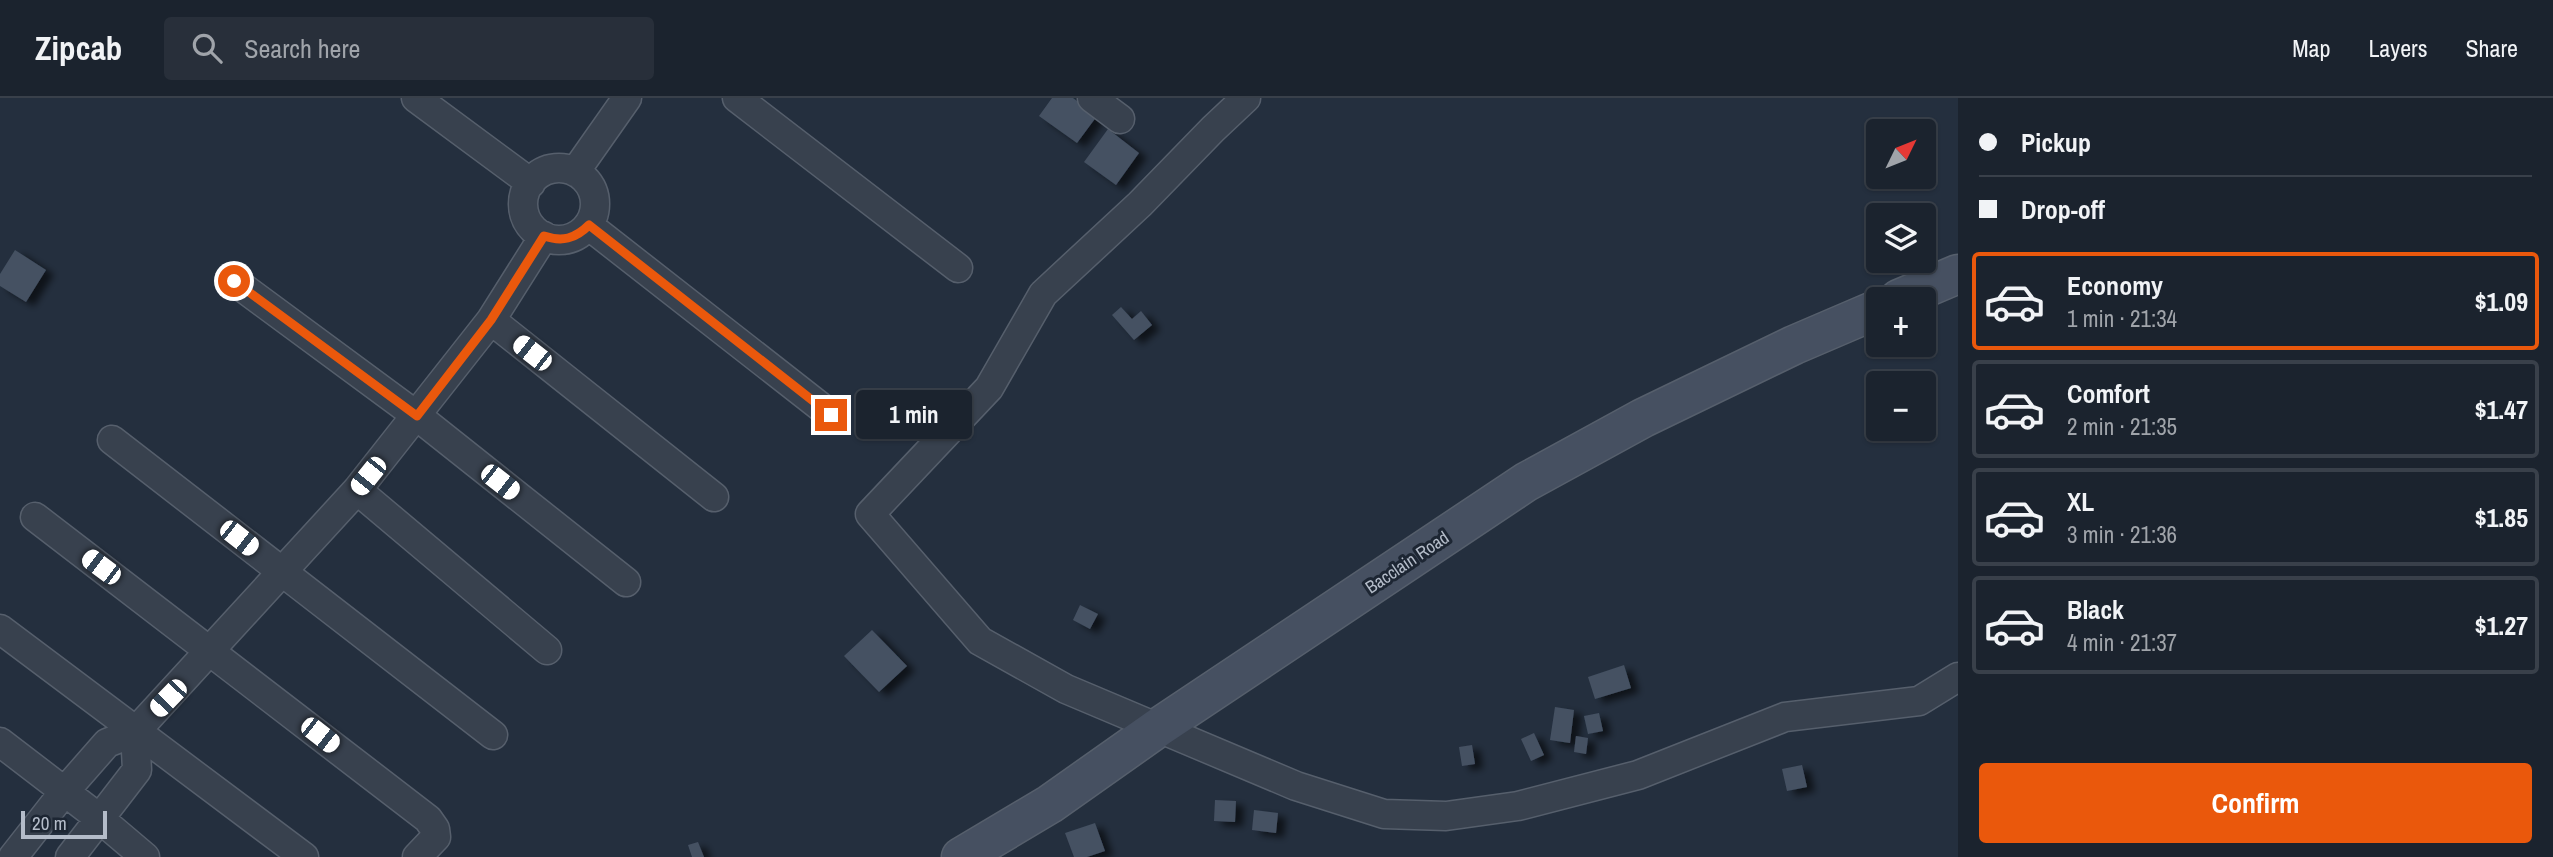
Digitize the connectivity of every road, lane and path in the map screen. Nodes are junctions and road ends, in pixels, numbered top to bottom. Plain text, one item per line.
1 (416, 98) edge
2 (627, 98) edge
3 (737, 98) edge
4 (1092, 98) edge
5 (1247, 98) edge
6 (451, 108) edge
7 (1120, 119) dead end
8 (575, 172) junction
9 (531, 183) junction
10 (589, 225) junction
11 (544, 236) junction
12 (958, 268) dead end
13 (1958, 274) edge
14 (234, 281) dead end
15 (1927, 287) edge
16 (1866, 314) edge
17 (491, 320) junction
18 (831, 415) dead end
19 (417, 416) junction
20 (112, 440) dead end
21 (357, 490) junction
22 (714, 497) dead end
23 (35, 517) dead end
24 (281, 571) junction
25 (626, 582) dead end
26 (0, 629) edge
27 (212, 650) junction
28 (547, 650) dead end
29 (1958, 677) edge
30 (1159, 727) junction
31 (135, 732) junction
32 (493, 734) dead end
33 (0, 742) edge
34 (64, 792) junction
35 (99, 818) junction
36 (13, 857) edge
37 (70, 857) edge
38 (145, 857) edge
39 (304, 857) edge
40 (417, 857) edge
41 (961, 857) edge

1 - 6 street
2 - 8 street
3 - 12 street
4 - 7 street
5 - 30 street
6 - 9 street
8 - 9 street
8 - 10 street
9 - 11 street
10 - 11 street
10 - 18 street
11 - 17 street
13 - 15 main road
14 - 19 street
16 - 30 main road, Bacclain Road
17 - 19 street
17 - 22 street
19 - 21 street
19 - 25 street
20 - 24 street
21 - 24 street
21 - 28 street
23 - 27 street
24 - 27 street
24 - 32 street
26 - 31 street
27 - 31 street
27 - 40 street
29 - 30 street
30 - 41 main road, Bacclain Road
31 - 34 street
31 - 35 street
31 - 39 street
33 - 34 street
34 - 35 street
34 - 36 street
35 - 37 street
35 - 38 street

